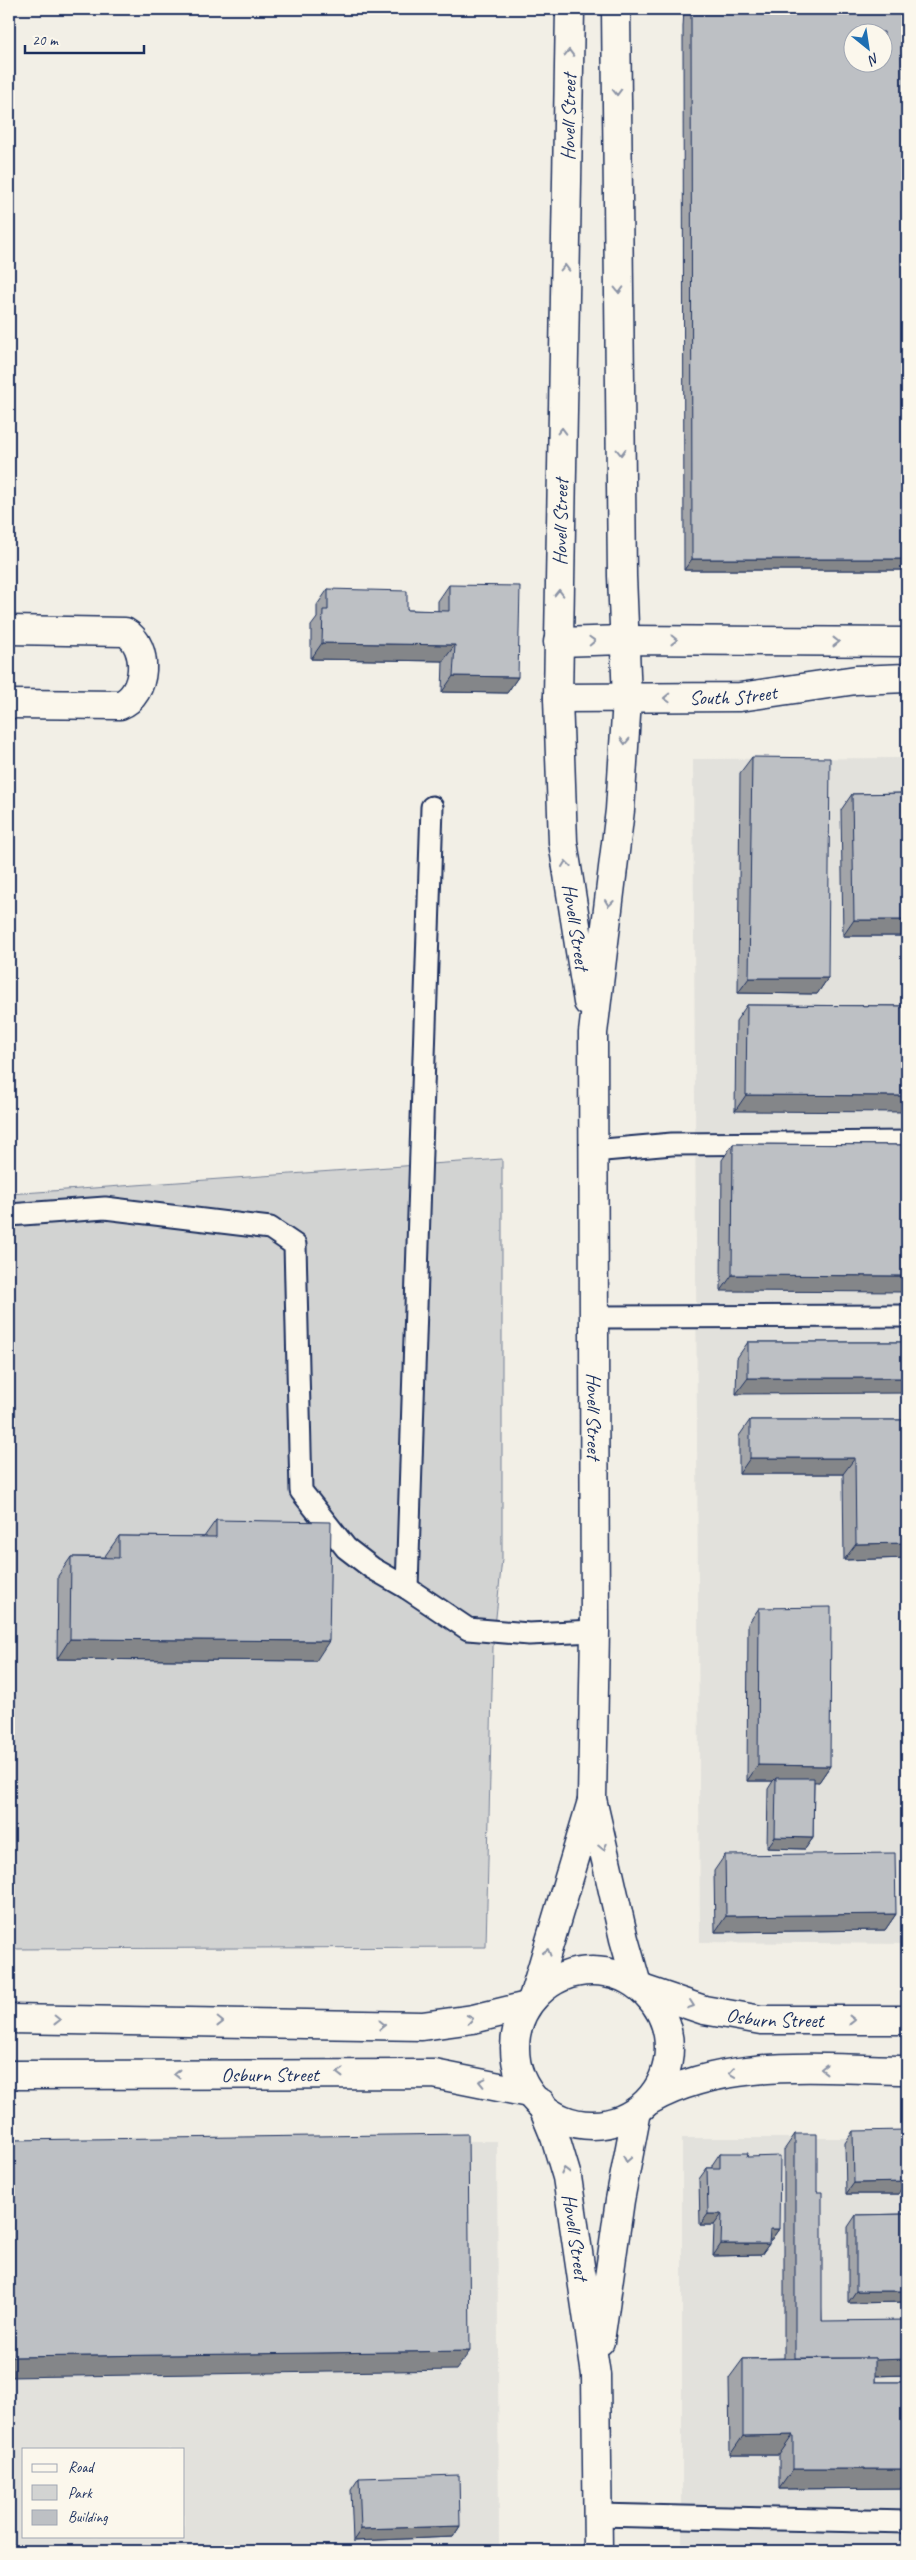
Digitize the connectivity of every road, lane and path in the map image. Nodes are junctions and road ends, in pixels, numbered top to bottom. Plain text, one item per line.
1 (570, 9) edge
2 (616, 9) edge
3 (9, 630) edge
4 (625, 640) junction
5 (558, 642) junction
6 (907, 642) edge
7 (907, 678) edge
8 (558, 698) junction
9 (627, 699) junction
10 (9, 704) edge
11 (432, 807) dead end
12 (593, 1033) junction
13 (907, 1142) edge
14 (593, 1150) junction
15 (9, 1215) edge
16 (907, 1316) edge
17 (593, 1317) junction
18 (407, 1588) junction
19 (595, 1631) junction
20 (592, 1800) junction
21 (641, 1985) junction
22 (530, 2002) junction
23 (9, 2019) edge
24 (907, 2020) edge
25 (907, 2070) edge
26 (9, 2075) edge
27 (535, 2098) junction
28 (644, 2106) junction
29 (596, 2374) junction
30 (598, 2515) junction
31 (907, 2522) edge
32 (598, 2551) edge

5 -> 1 street, Hovell Street
2 -> 4 street, Hovell Street
3 - 10 street
5 -> 4 street
4 -> 6 street
4 - 9 street, Hovell Street
5 - 8 street, Hovell Street
7 -> 9 street, South Street
8 - 9 street, South Street
12 -> 8 street, Hovell Street
9 -> 12 street, Hovell Street
11 - 18 lane
12 - 14 street, Hovell Street
13 - 14 lane
14 - 17 street, Hovell Street
15 - 18 lane
16 - 17 lane
17 - 19 street, Hovell Street
18 - 19 lane
19 - 20 street, Hovell Street
20 -> 21 street, Hovell Street
22 -> 20 street, Hovell Street
21 - 22 street
21 -> 24 street, Osburn Street
21 - 28 street
23 -> 22 street
22 - 27 street
25 -> 28 street
27 -> 26 street, Osburn Street
27 - 28 street
29 -> 27 street, Hovell Street
28 -> 29 street, Hovell Street
29 - 30 street, Hovell Street
30 - 31 lane
30 - 32 street, Hovell Street

